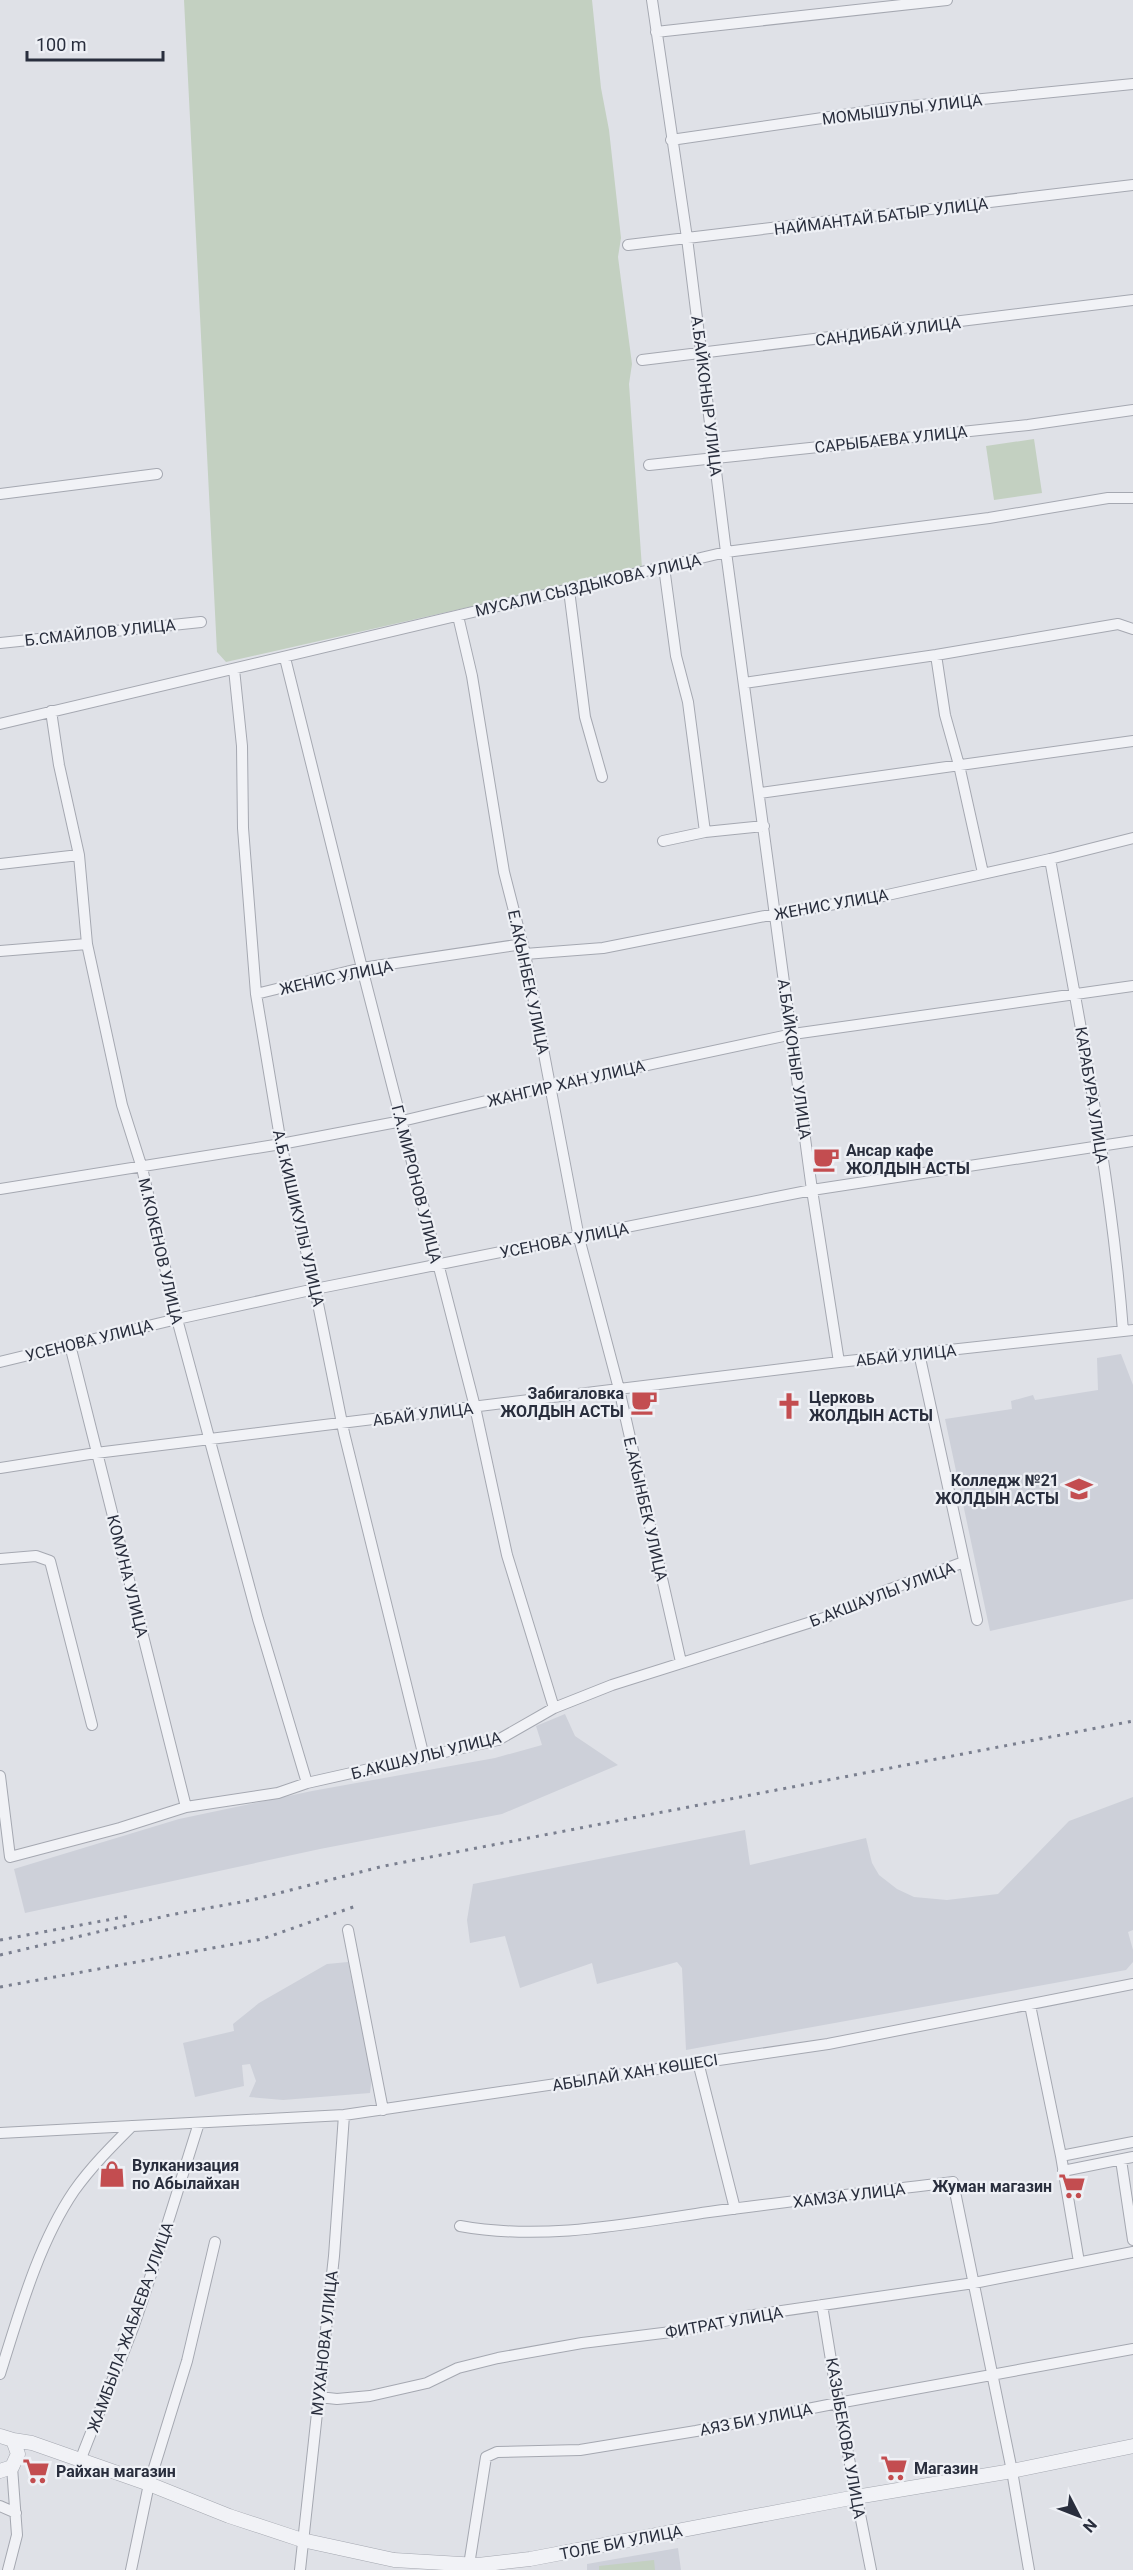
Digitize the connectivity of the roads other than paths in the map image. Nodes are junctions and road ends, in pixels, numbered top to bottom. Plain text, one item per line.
1 (652, 0) edge
2 (947, 0) edge
3 (656, 32) junction
4 (1133, 84) edge
5 (671, 140) junction
6 (1133, 185) edge
7 (687, 238) junction
8 (628, 245) dead end
9 (1133, 300) edge
10 (702, 353) junction
11 (642, 360) dead end
12 (1133, 410) edge
13 (716, 457) junction
14 (649, 465) dead end
15 (157, 474) dead end
16 (0, 494) edge
17 (1133, 498) edge
18 (726, 552) junction
19 (664, 567) junction
20 (568, 590) junction
21 (458, 616) junction
22 (201, 622) dead end
23 (1133, 629) edge
24 (0, 643) edge
25 (936, 655) junction
26 (285, 658) junction
27 (234, 669) junction
28 (744, 683) junction
29 (51, 711) junction
30 (0, 724) edge
31 (1133, 741) edge
32 (959, 765) junction
33 (602, 777) dead end
34 (760, 793) junction
35 (764, 826) junction
36 (705, 832) junction
37 (1133, 838) edge
38 (663, 842) dead end
39 (79, 855) junction
40 (1050, 859) junction
41 (0, 864) edge
42 (982, 873) junction
43 (775, 914) junction
44 (87, 944) junction
45 (524, 949) junction
46 (0, 951) edge
47 (362, 968) junction
48 (1133, 986) edge
49 (256, 994) junction
50 (1075, 995) junction
51 (793, 1034) junction
52 (550, 1086) junction
53 (402, 1121) junction
54 (1133, 1141) edge
55 (281, 1144) junction
56 (1101, 1146) junction
57 (142, 1168) junction
58 (0, 1189) edge
59 (812, 1190) junction
60 (579, 1238) junction
61 (438, 1263) junction
62 (315, 1289) junction
63 (177, 1319) junction
64 (1128, 1331) edge
65 (70, 1345) junction
66 (919, 1353) junction
67 (0, 1362) edge
68 (839, 1362) junction
69 (619, 1389) junction
70 (475, 1407) junction
71 (342, 1424) junction
72 (211, 1439) junction
73 (96, 1453) junction
74 (0, 1468) edge
75 (0, 1559) edge
76 (964, 1562) junction
77 (977, 1620) dead end
78 (681, 1662) junction
79 (554, 1708) junction
80 (92, 1725) dead end
81 (423, 1756) junction
82 (0, 1776) edge
83 (307, 1783) junction
84 (186, 1807) junction
85 (348, 1930) dead end
86 (1133, 1984) edge
87 (1030, 2005) junction
88 (698, 2062) junction
89 (383, 2109) junction
90 (344, 2115) junction
91 (199, 2123) junction
92 (132, 2126) junction
93 (0, 2133) edge
94 (1133, 2142) edge
95 (1061, 2156) junction
96 (1133, 2157) edge
97 (1121, 2160) junction
98 (1063, 2171) junction
99 (735, 2209) junction
100 (460, 2226) dead end
101 (1133, 2240) edge
102 (215, 2242) dead end
103 (1133, 2252) edge
104 (1079, 2262) junction
105 (974, 2283) junction
106 (822, 2305) junction
107 (1133, 2349) edge
108 (0, 2374) edge
109 (993, 2376) junction
110 (319, 2397) junction
111 (838, 2403) junction
112 (6, 2438) edge
113 (1133, 2446) edge
114 (80, 2461) junction
115 (6, 2469) edge
116 (1012, 2471) junction
117 (148, 2484) junction
118 (856, 2497) junction
119 (0, 2506) edge
120 (16, 2513) junction
121 (302, 2540) junction
122 (474, 2567) edge
123 (8, 2570) edge
124 (131, 2570) edge
125 (300, 2570) edge
126 (871, 2570) edge
127 (1029, 2570) edge

1 - 3 street, А.БАЙКОНЫР УЛИЦА
2 - 3 street
3 - 5 street, А.БАЙКОНЫР УЛИЦА
4 - 5 street, МОМЫШУЛЫ УЛИЦА
5 - 7 street, А.БАЙКОНЫР УЛИЦА
6 - 7 street, НАЙМАНТАЙ БАТЫР УЛИЦА
7 - 8 street, НАЙМАНТАЙ БАТЫР УЛИЦА
7 - 10 street, А.БАЙКОНЫР УЛИЦА
9 - 10 street, САНДИБАЙ УЛИЦА
10 - 11 street, САНДИБАЙ УЛИЦА
10 - 13 street, А.БАЙКОНЫР УЛИЦА
12 - 13 street, САРЫБАЕВА УЛИЦА
13 - 14 street, САРЫБАЕВА УЛИЦА
13 - 18 street, А.БАЙКОНЫР УЛИЦА
15 - 16 street
17 - 18 street, МУСАЛИ СЫЗДЫКОВА УЛИЦА
18 - 19 street, МУСАЛИ СЫЗДЫКОВА УЛИЦА
18 - 28 street, А.БАЙКОНЫР УЛИЦА
19 - 20 street, МУСАЛИ СЫЗДЫКОВА УЛИЦА
19 - 36 street
20 - 21 street, МУСАЛИ СЫЗДЫКОВА УЛИЦА
20 - 33 street
21 - 26 street, МУСАЛИ СЫЗДЫКОВА УЛИЦА
21 - 45 street, Е.АКЫНБЕК УЛИЦА
22 - 24 street, Б.СМАЙЛОВ УЛИЦА
23 - 25 street
25 - 28 street
25 - 32 street
26 - 27 street, МУСАЛИ СЫЗДЫКОВА УЛИЦА
26 - 47 street, Г.А.МИРОНОВ УЛИЦА
27 - 29 street, МУСАЛИ СЫЗДЫКОВА УЛИЦА
27 - 49 street, А.Б.КИШИКУЛЫ УЛИЦА
28 - 34 street, А.БАЙКОНЫР УЛИЦА
29 - 30 street, МУСАЛИ СЫЗДЫКОВА УЛИЦА
29 - 39 street, М.КОКЕНОВ УЛИЦА
31 - 32 street
32 - 34 street
32 - 42 street
34 - 35 street, А.БАЙКОНЫР УЛИЦА
35 - 36 street
35 - 43 street, А.БАЙКОНЫР УЛИЦА
36 - 38 street
37 - 40 street, ЖЕНИС УЛИЦА
39 - 41 street
39 - 44 street, М.КОКЕНОВ УЛИЦА
40 - 42 street, ЖЕНИС УЛИЦА
40 - 50 street, КАРАБУРА УЛИЦА
42 - 43 street, ЖЕНИС УЛИЦА
43 - 45 street, ЖЕНИС УЛИЦА
43 - 51 street, А.БАЙКОНЫР УЛИЦА
44 - 46 street
44 - 57 street, М.КОКЕНОВ УЛИЦА
45 - 47 street, ЖЕНИС УЛИЦА
45 - 52 street, Е.АКЫНБЕК УЛИЦА
47 - 49 street, ЖЕНИС УЛИЦА
47 - 53 street, Г.А.МИРОНОВ УЛИЦА
48 - 50 street, ЖАНГИР ХАН УЛИЦА
49 - 55 street, А.Б.КИШИКУЛЫ УЛИЦА
50 - 51 street, ЖАНГИР ХАН УЛИЦА
50 - 56 street, КАРАБУРА УЛИЦА
51 - 52 street, ЖАНГИР ХАН УЛИЦА
51 - 59 street, А.БАЙКОНЫР УЛИЦА
52 - 53 street, ЖАНГИР ХАН УЛИЦА
52 - 60 street, Е.АКЫНБЕК УЛИЦА
53 - 55 street, ЖАНГИР ХАН УЛИЦА
53 - 61 street, Г.А.МИРОНОВ УЛИЦА
54 - 56 street, УСЕНОВА УЛИЦА
55 - 57 street, ЖАНГИР ХАН УЛИЦА
55 - 62 street, А.Б.КИШИКУЛЫ УЛИЦА
56 - 59 street, УСЕНОВА УЛИЦА
56 - 64 street, КАРАБУРА УЛИЦА
57 - 58 street, ЖАНГИР ХАН УЛИЦА
57 - 63 street, М.КОКЕНОВ УЛИЦА
59 - 60 street, УСЕНОВА УЛИЦА
59 - 68 street, А.БАЙКОНЫР УЛИЦА
60 - 61 street, УСЕНОВА УЛИЦА
60 - 69 street, Е.АКЫНБЕК УЛИЦА
61 - 62 street, УСЕНОВА УЛИЦА
61 - 70 street, Г.А.МИРОНОВ УЛИЦА
62 - 63 street, УСЕНОВА УЛИЦА
62 - 71 street, А.Б.КИШИКУЛЫ УЛИЦА
63 - 65 street, УСЕНОВА УЛИЦА
63 - 72 street, М.КОКЕНОВ УЛИЦА
64 - 66 street, АБАЙ УЛИЦА
65 - 67 street, УСЕНОВА УЛИЦА
65 - 73 street, КОМУНА УЛИЦА
66 - 68 street, АБАЙ УЛИЦА
66 - 76 street
68 - 69 street, АБАЙ УЛИЦА
69 - 70 street, АБАЙ УЛИЦА
69 - 78 street, Е.АКЫНБЕК УЛИЦА
70 - 71 street, АБАЙ УЛИЦА
70 - 79 street, Г.А.МИРОНОВ УЛИЦА
71 - 72 street, АБАЙ УЛИЦА
71 - 81 street, А.Б.КИШИКУЛЫ УЛИЦА
72 - 73 street, АБАЙ УЛИЦА
72 - 83 street, М.КОКЕНОВ УЛИЦА
73 - 74 street, АБАЙ УЛИЦА
73 - 84 street, КОМУНА УЛИЦА
75 - 80 street
76 - 77 street
76 - 78 street, Б.АКШАУЛЫ УЛИЦА
78 - 79 street, Б.АКШАУЛЫ УЛИЦА
79 - 81 street, Б.АКШАУЛЫ УЛИЦА
81 - 83 street, Б.АКШАУЛЫ УЛИЦА
82 - 84 street, Б.АКШАУЛЫ УЛИЦА
83 - 84 street, Б.АКШАУЛЫ УЛИЦА
85 - 89 street
86 - 87 street, АБЫЛАЙ ХАН КӨШЕСІ
87 - 88 street, АБЫЛАЙ ХАН КӨШЕСІ
87 - 95 street
88 - 89 street, АБЫЛАЙ ХАН КӨШЕСІ
88 - 99 street
89 - 90 street, АБЫЛАЙ ХАН КӨШЕСІ
90 - 91 street, АБЫЛАЙ ХАН КӨШЕСІ
90 - 110 street, МУХАНОВА УЛИЦА
91 - 92 street, АБЫЛАЙ ХАН КӨШЕСІ
91 - 114 street, ЖАМБЫЛА ЖАБАЕВА УЛИЦА
92 - 93 street, АБЫЛАЙ ХАН КӨШЕСІ
92 - 108 street
94 - 95 street
95 - 98 street
96 - 97 street
97 - 98 street
97 - 101 street
98 - 104 street
99 - 100 street, ХАМЗА УЛИЦА
99 - 105 street, ХАМЗА УЛИЦА
102 - 117 street
103 - 104 street, ФИТРАТ УЛИЦА
104 - 105 street, ФИТРАТ УЛИЦА
105 - 106 street, ФИТРАТ УЛИЦА
105 - 109 street, ХАМЗА УЛИЦА
106 - 110 street, ФИТРАТ УЛИЦА
106 - 111 street, КАЗЫБЕКОВА УЛИЦА
107 - 109 street, АЯЗ БИ УЛИЦА
109 - 111 street, АЯЗ БИ УЛИЦА
109 - 116 street, ХАМЗА УЛИЦА
110 - 121 street, МУХАНОВА УЛИЦА
111 - 118 street, КАЗЫБЕКОВА УЛИЦА
111 - 122 street, АЯЗ БИ УЛИЦА
112 - 114 street, ТОЛЕ БИ УЛИЦА
112 - 115 street
113 - 116 street, ТОЛЕ БИ УЛИЦА
114 - 117 street, ТОЛЕ БИ УЛИЦА
115 - 120 street
116 - 118 street, ТОЛЕ БИ УЛИЦА
116 - 127 street, ХАМЗА УЛИЦА
117 - 121 street, ТОЛЕ БИ УЛИЦА
117 - 124 street
118 - 122 street, ТОЛЕ БИ УЛИЦА
118 - 126 street, КАЗЫБЕКОВА УЛИЦА
119 - 120 street
120 - 123 street
121 - 122 street, ТОЛЕ БИ УЛИЦА
121 - 125 street, МУХАНОВА УЛИЦА

